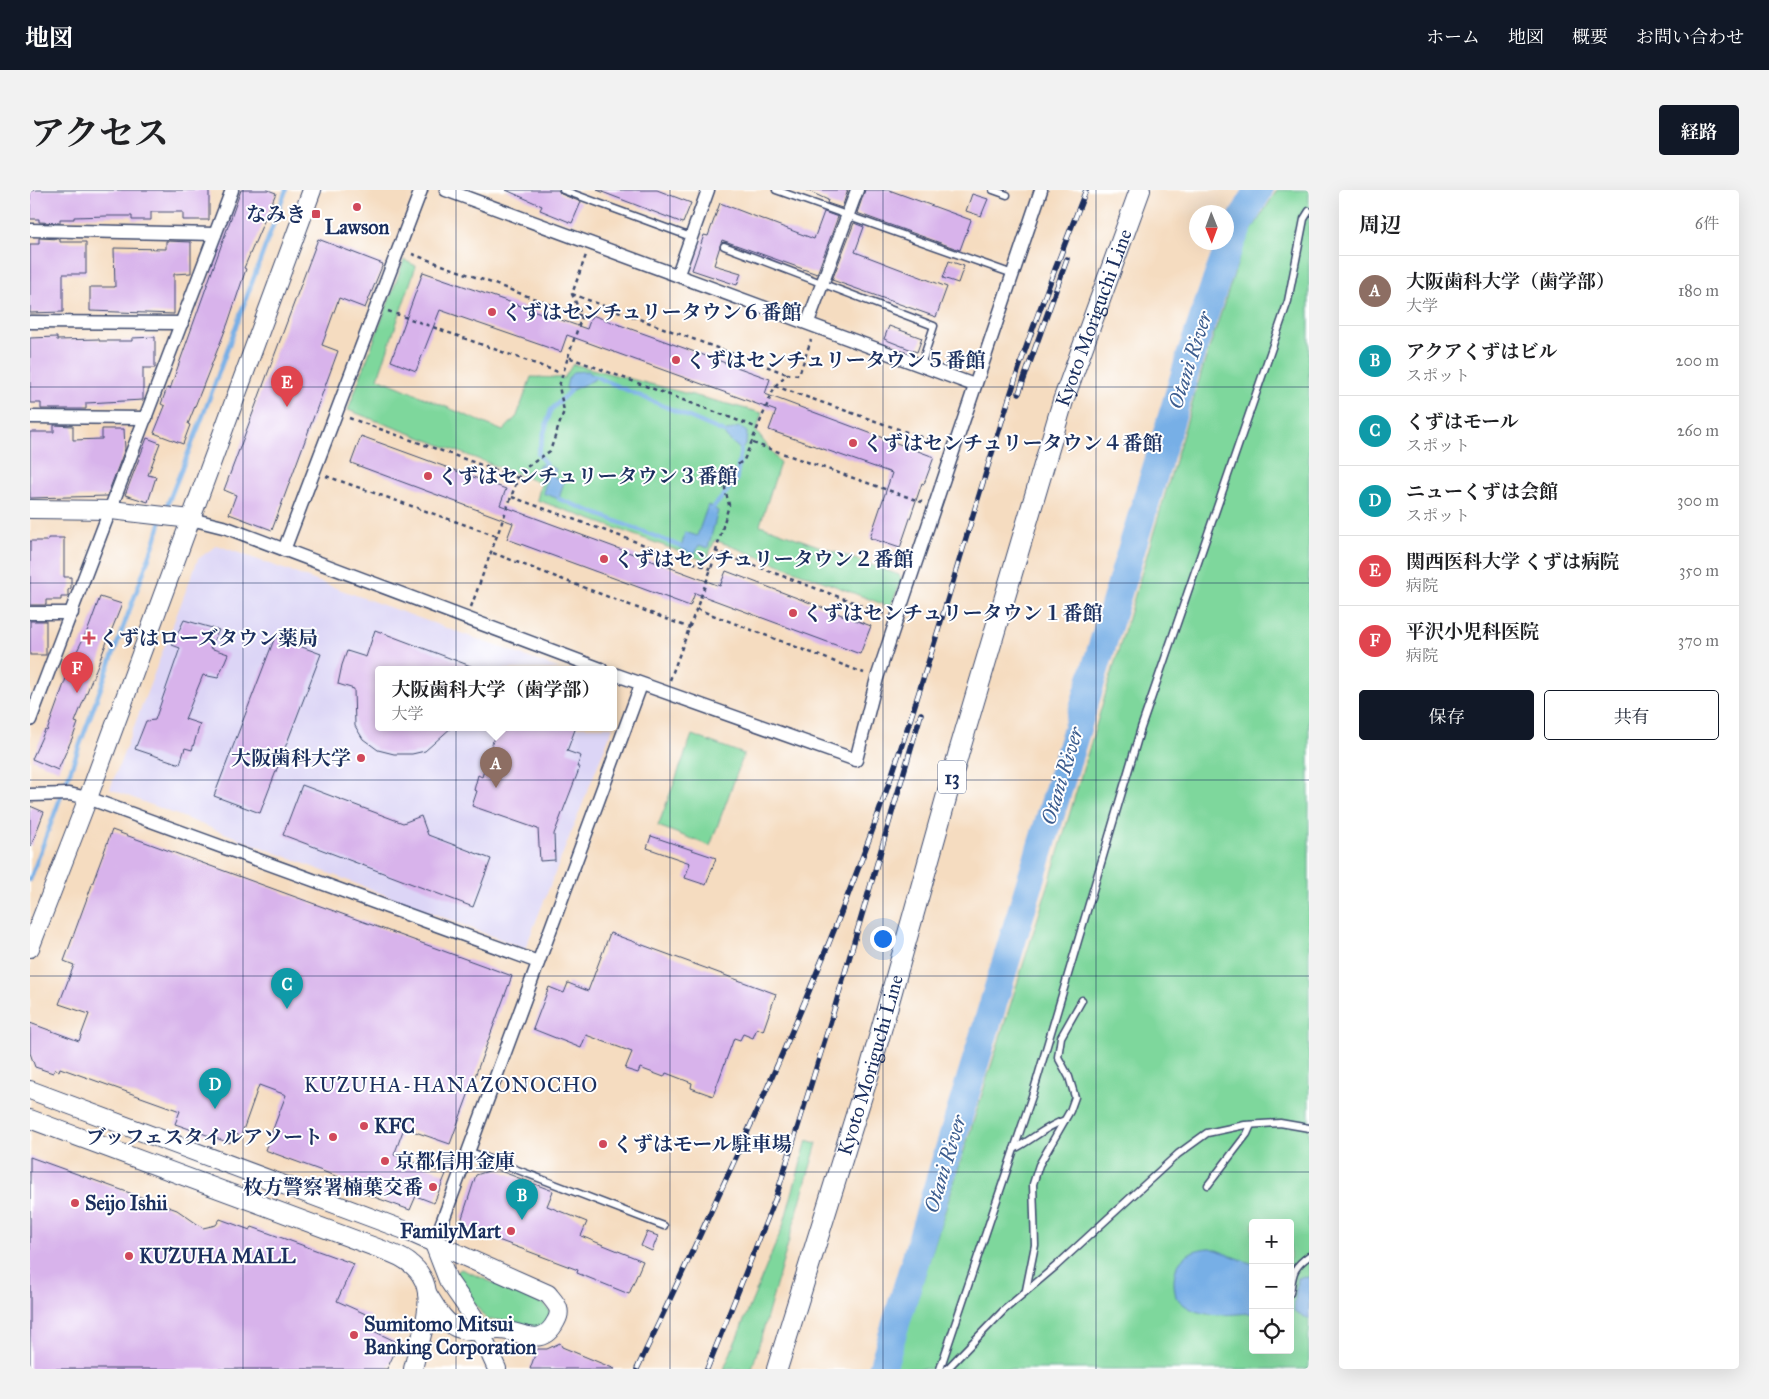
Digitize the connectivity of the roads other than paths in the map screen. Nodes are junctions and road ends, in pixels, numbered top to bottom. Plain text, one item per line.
1 (232, 190) edge
2 (312, 190) edge
3 (422, 190) edge
4 (446, 190) edge
5 (564, 190) edge
6 (708, 190) edge
7 (776, 190) edge
8 (857, 190) edge
9 (993, 190) edge
10 (1041, 190) edge
11 (1140, 190) edge
12 (466, 194) edge
13 (1007, 195) dead end
14 (1309, 210) edge
15 (847, 216) junction
16 (30, 230) edge
17 (215, 234) junction
18 (691, 237) junction
19 (724, 246) dead end
20 (678, 274) junction
21 (1014, 275) junction
22 (822, 284) junction
23 (30, 322) edge
24 (182, 323) junction
25 (812, 324) junction
26 (921, 365) junction
27 (974, 385) junction
28 (30, 417) edge
29 (146, 418) junction
30 (30, 509) edge
31 (111, 510) junction
32 (191, 520) junction
33 (284, 550) junction
34 (30, 613) edge
35 (72, 613) junction
36 (593, 666) edge
37 (617, 675) edge
38 (641, 684) junction
39 (33, 702) edge
40 (30, 720) edge
41 (30, 795) edge
42 (88, 798) junction
43 (30, 948) edge
44 (538, 962) junction
45 (1082, 1000) dead end
46 (30, 1090) edge
47 (30, 1119) edge
48 (1065, 1120) junction
49 (1251, 1125) junction
50 (1309, 1128) edge
51 (1014, 1149) junction
52 (468, 1151) junction
53 (1208, 1185) dead end
54 (664, 1226) dead end
55 (434, 1244) junction
56 (1309, 1256) edge
57 (1294, 1270) edge
58 (1026, 1291) junction
59 (427, 1293) junction
60 (480, 1332) junction
61 (414, 1369) edge
62 (497, 1369) edge
63 (777, 1369) edge
64 (940, 1369) edge
65 (948, 1369) edge

1 - 17 street
2 - 32 street
3 - 33 street
4 - 12 street
5 - 18 lane
6 - 18 street
7 - 15 lane
8 - 15 street
9 - 13 lane
10 - 21 street
11 - 63 main road, Kyoto Moriguchi Line / 13
12 - 20 street
14 - 51 lane
15 - 21 lane
15 - 22 street
16 - 17 street
17 - 24 street
18 - 20 street
19 - 22 lane
20 - 25 street
21 - 27 street
22 - 25 street
22 - 26 lane
23 - 24 street
24 - 29 street
25 - 26 street
26 - 27 street
27 - 38 street
28 - 29 street
29 - 31 street
30 - 31 street
31 - 32 street
31 - 35 street
32 - 33 street
32 - 42 street
33 - 36 street
34 - 35 street
35 - 39 street
37 - 38 street
38 - 44 street
39 - 40 street
41 - 42 street
42 - 43 street
42 - 44 street
44 - 52 street
45 - 48 lane
46 - 55 street
47 - 59 street
48 - 51 lane
48 - 58 lane
49 - 50 lane
49 - 53 lane
49 - 58 lane
51 - 64 lane
52 - 54 lane
52 - 55 street
55 - 60 street
55 - 60 street
56 - 57 lane
58 - 65 lane
59 - 60 street
59 - 61 street
60 - 62 street

